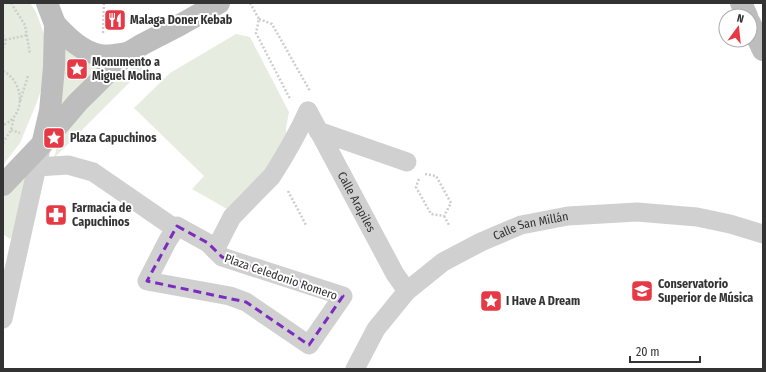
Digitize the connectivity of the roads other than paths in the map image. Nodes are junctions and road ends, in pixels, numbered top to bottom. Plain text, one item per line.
1 (47, 3) edge
2 (219, 3) edge
3 (55, 24) junction
4 (128, 53) junction
5 (318, 131) junction
6 (33, 140) junction
7 (406, 162) dead end
8 (37, 167) junction
9 (3, 185) edge
10 (170, 225) dead end
11 (763, 234) edge
12 (215, 250) junction
13 (10, 254) edge
14 (407, 291) junction
15 (3, 319) edge
16 (355, 369) edge

1 - 3 main road
2 - 4 main road
3 - 4 main road
3 - 6 main road
4 - 6 main road
5 - 7 street
5 - 12 street, Calle Arapiles
5 - 14 street, Calle Arapiles
6 - 8 street
6 - 9 main road
8 - 10 street
8 - 13 street
11 - 14 street, Calle San Millán
12 - 12 street, Plaza Celedonio Romero
13 - 15 street
14 - 16 street, Calle San Millán

